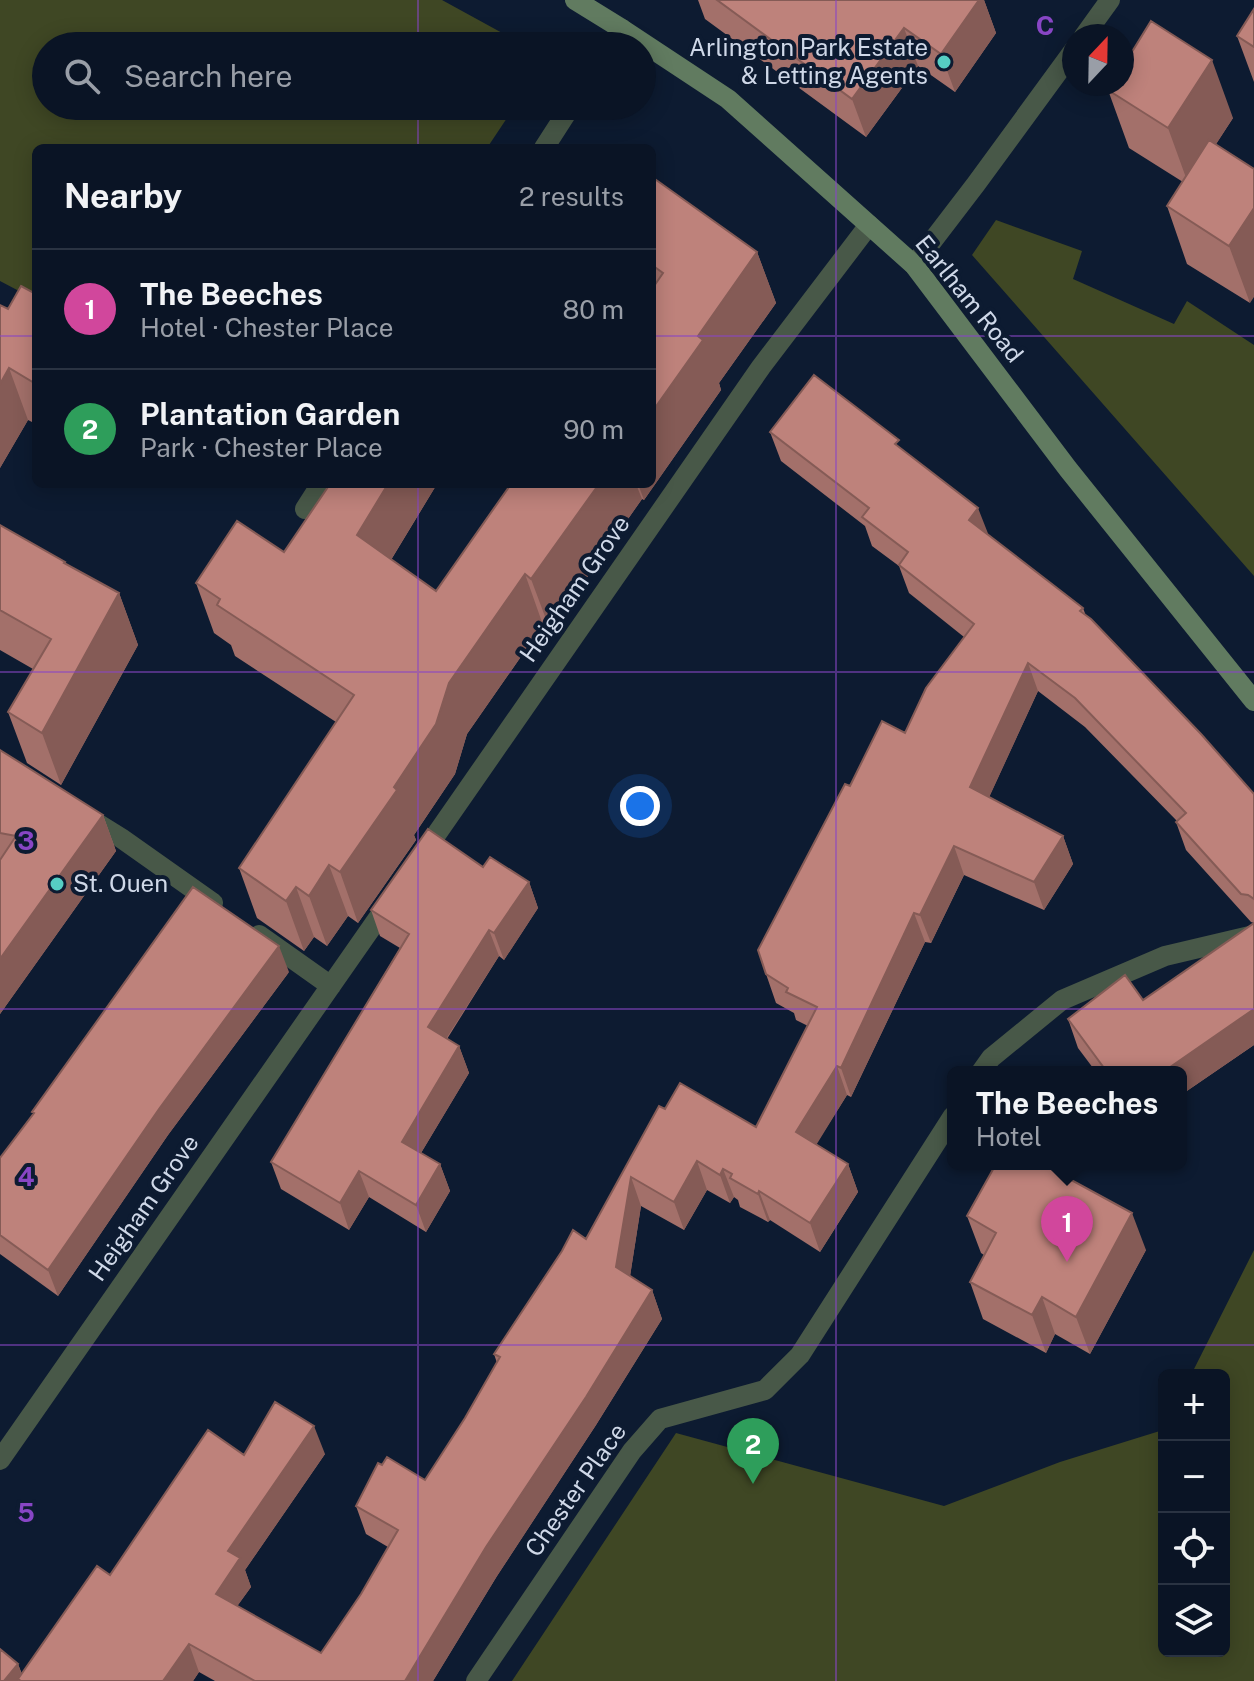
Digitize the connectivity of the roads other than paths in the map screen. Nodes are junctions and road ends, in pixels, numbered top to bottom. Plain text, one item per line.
1 (575, 0) edge
2 (1110, 0) edge
3 (1093, 24) edge
4 (611, 32) edge
5 (656, 59) edge
6 (1062, 66) edge
7 (562, 120) edge
8 (547, 144) edge
9 (869, 225) junction
10 (914, 265) junction
11 (318, 488) edge
12 (305, 509) dead end
13 (1254, 701) edge
14 (63, 802) edge
15 (1254, 935) edge
16 (331, 986) junction
17 (985, 1066) edge
18 (947, 1125) edge
19 (0, 1460) edge
20 (476, 1681) edge

1 - 4 main road, Earlham Road
2 - 3 street
5 - 9 main road, Earlham Road
6 - 10 street
7 - 8 street
9 - 10 main road, Earlham Road
9 - 16 street, Heigham Grove
10 - 13 main road, Earlham Road
11 - 12 street
14 - 16 street
15 - 17 street
16 - 19 street, Heigham Grove
18 - 20 street, Chester Place

